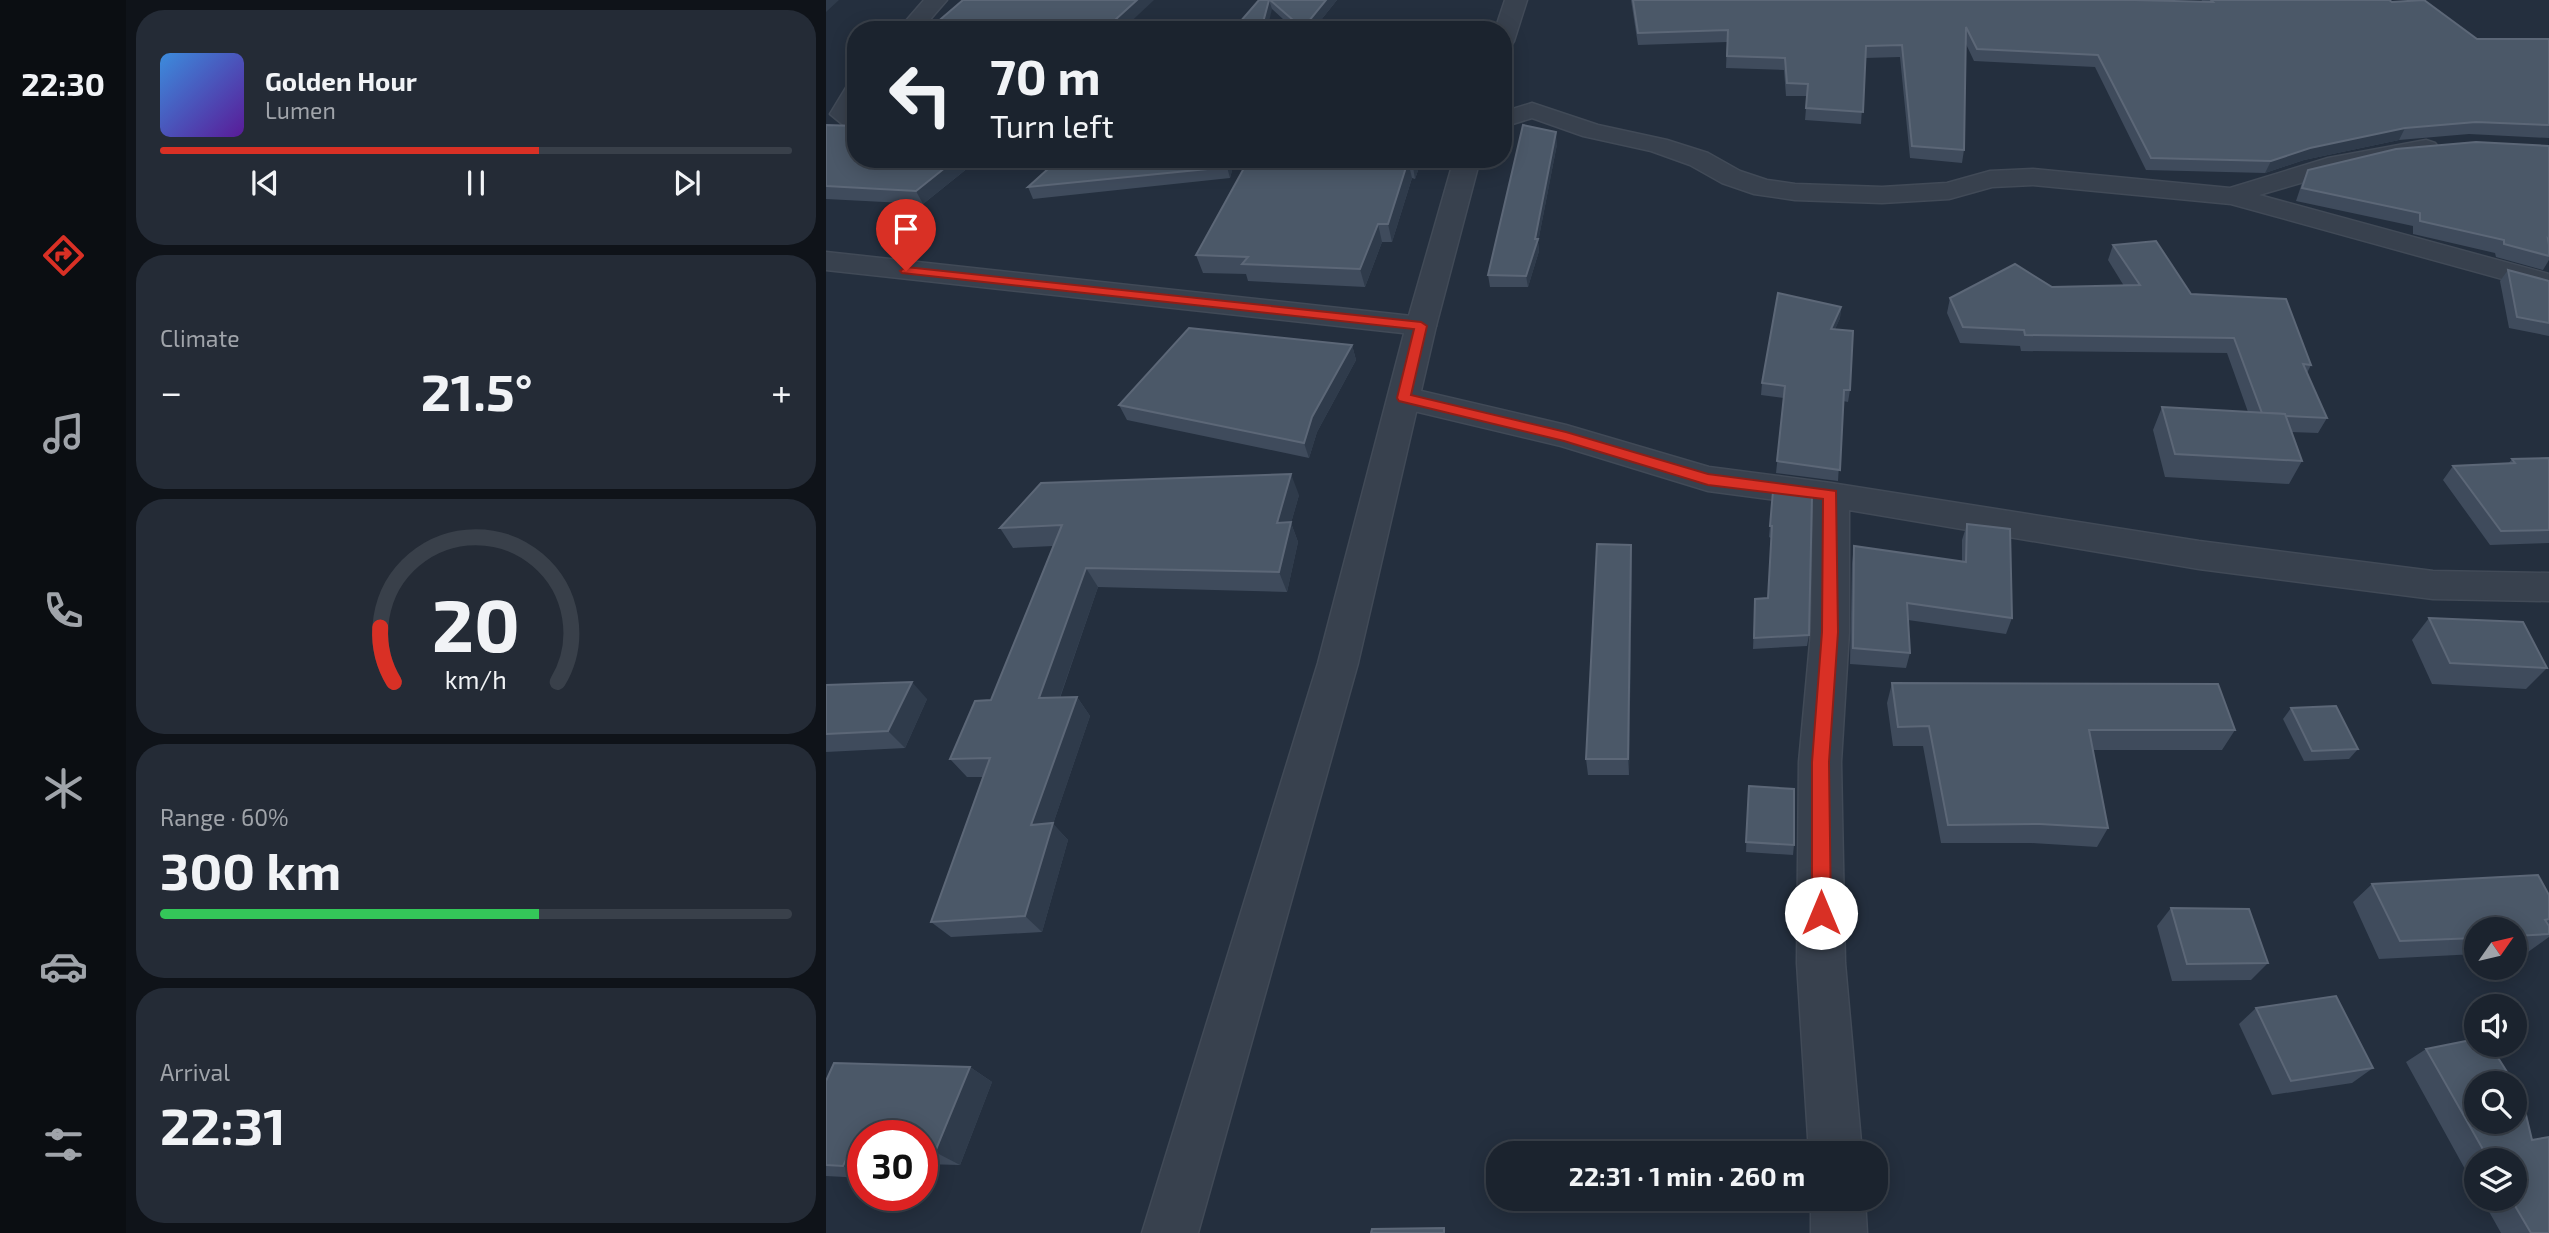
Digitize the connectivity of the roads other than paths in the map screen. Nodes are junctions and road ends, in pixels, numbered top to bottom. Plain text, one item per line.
1 (936, 0) edge
2 (1516, 0) edge
3 (917, 21) edge
4 (1509, 21) edge
5 (1512, 117) edge
6 (2449, 146) edge
7 (1465, 168) edge
8 (2232, 196) junction
9 (826, 261) edge
10 (2549, 282) edge
11 (1421, 326) junction
12 (1404, 398) junction
13 (1831, 495) junction
14 (2549, 587) edge
15 (1834, 1141) edge
16 (1838, 1211) edge
17 (1170, 1233) edge
18 (1839, 1233) edge

1 - 3 street
2 - 4 street
5 - 8 street
6 - 8 street
7 - 11 street
8 - 10 street
9 - 11 street
11 - 12 street
12 - 13 street
12 - 17 street
13 - 14 street
13 - 15 street
16 - 18 street

